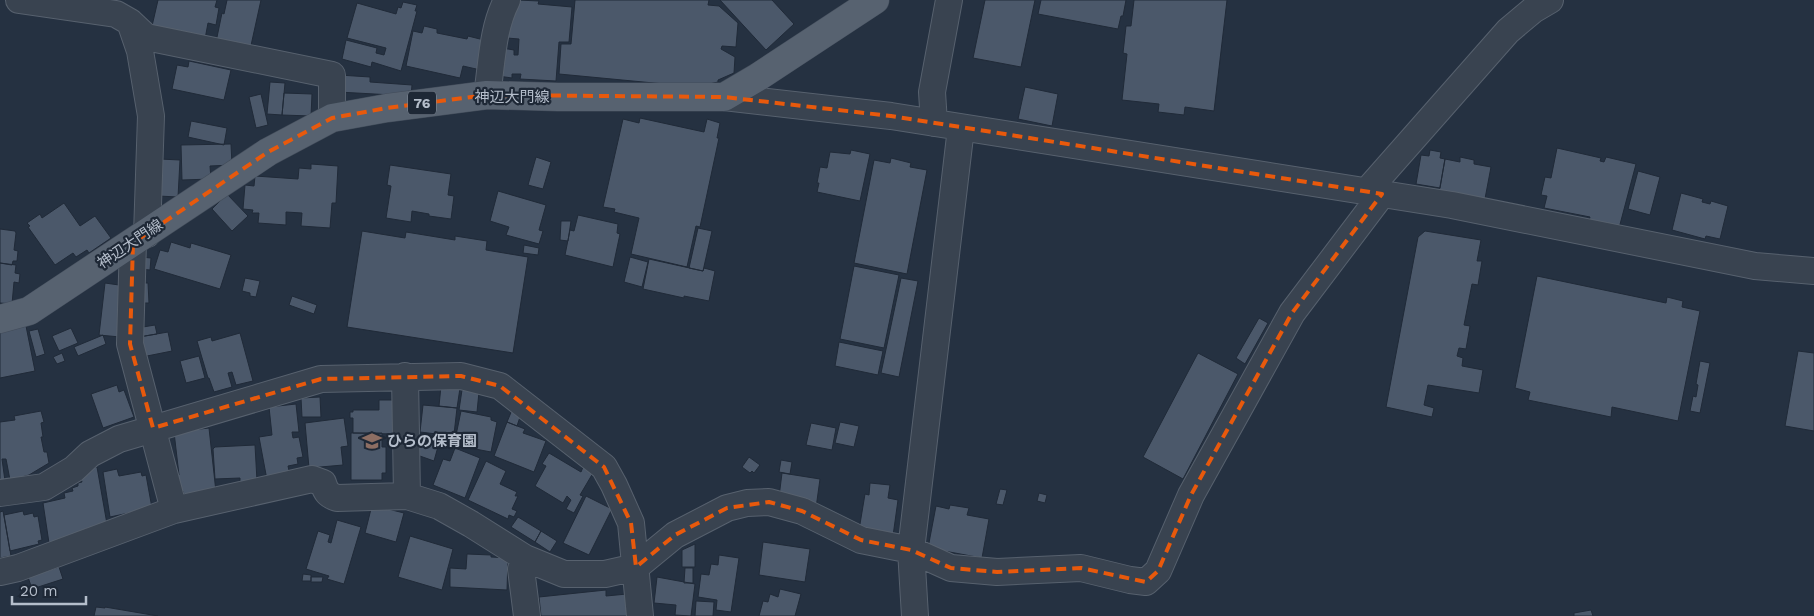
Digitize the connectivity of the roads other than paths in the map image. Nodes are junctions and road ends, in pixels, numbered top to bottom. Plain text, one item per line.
1 (19, 0) edge
2 (507, 0) edge
3 (875, 0) edge
4 (949, 0) edge
5 (1550, 0) edge
6 (131, 11) edge
7 (487, 95) junction
8 (724, 97) junction
9 (332, 118) junction
10 (934, 123) junction
11 (961, 128) junction
12 (1374, 193) junction
13 (140, 238) junction
14 (1814, 271) edge
15 (0, 319) edge
16 (406, 376) junction
17 (153, 428) junction
18 (0, 493) edge
19 (406, 496) junction
20 (174, 510) junction
21 (911, 550) junction
22 (525, 558) junction
23 (636, 567) junction
24 (0, 572) edge
25 (527, 616) edge
26 (640, 616) edge
27 (915, 616) edge

1 - 6 street
2 - 7 street
3 - 8 main road
4 - 10 street
5 - 12 street
6 - 9 street
6 - 13 street
7 - 8 main road, 神辺大門線 / 76
7 - 9 main road, 神辺大門線 / 76
8 - 10 street
9 - 13 main road, 神辺大門線 / 76
10 - 11 street
11 - 12 street
11 - 21 street
12 - 14 street
12 - 21 street
13 - 15 main road, 神辺大門線 / 76
13 - 17 street
16 - 17 street
16 - 19 street
16 - 23 street
17 - 18 street
17 - 20 street
19 - 20 street
19 - 22 street
20 - 24 street
21 - 23 street
21 - 27 street
22 - 23 street
22 - 25 street
23 - 26 street

